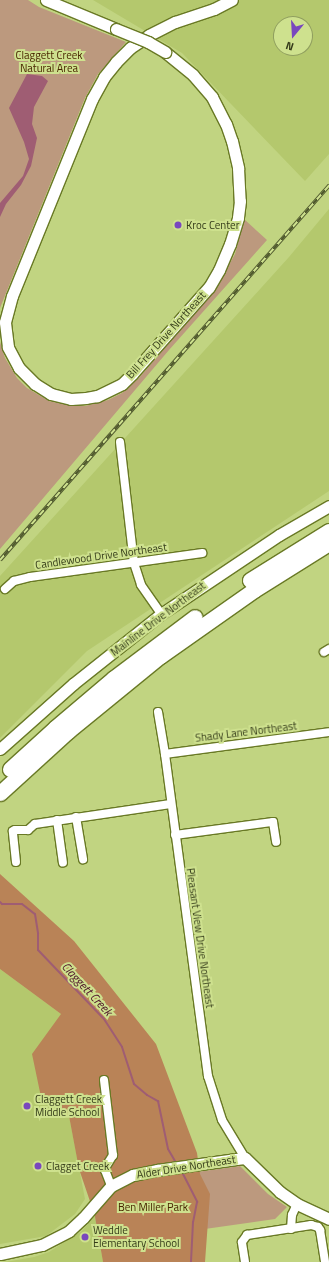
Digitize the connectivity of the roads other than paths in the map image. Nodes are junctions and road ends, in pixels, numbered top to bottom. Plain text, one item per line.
1 (46, 0) edge
2 (232, 0) edge
3 (120, 442) dead end
4 (329, 506) edge
5 (329, 531) edge
6 (329, 543) edge
7 (202, 553) dead end
8 (134, 563) junction
9 (5, 589) dead end
10 (161, 614) junction
11 (158, 712) dead end
12 (329, 732) edge
13 (0, 749) edge
14 (165, 754) junction
15 (0, 779) edge
16 (0, 793) edge
17 (171, 804) junction
18 (76, 818) junction
19 (57, 820) junction
20 (175, 835) junction
21 (276, 842) dead end
22 (83, 859) dead end
23 (16, 862) dead end
24 (62, 863) dead end
25 (104, 1080) dead end
26 (245, 1158) junction
27 (111, 1186) junction
28 (297, 1204) junction
29 (329, 1219) edge
30 (291, 1228) junction
31 (0, 1254) edge
32 (245, 1262) edge
33 (325, 1262) edge

1 - 2 street, Bill Frey Drive Northeast, bridge
3 - 8 street
4 - 10 street, Mainline Drive Northeast
5 - 15 highway
6 - 16 highway
7 - 8 street, Candlewood Drive Northeast
8 - 9 street, Candlewood Drive Northeast
8 - 10 street
10 - 13 street, Mainline Drive Northeast
11 - 14 street, Pleasant View Drive Northeast
12 - 14 street, Shady Lane Northeast
14 - 17 street, Pleasant View Drive Northeast
17 - 18 street
17 - 20 street, Pleasant View Drive Northeast
18 - 19 street
18 - 22 street
19 - 23 street
19 - 24 street
20 - 21 street
20 - 26 street, Pleasant View Drive Northeast
25 - 27 street
26 - 27 street, Alder Drive Northeast
26 - 28 street, Alder Drive Northeast
27 - 31 street, Alder Drive Northeast
28 - 29 street, Alder Drive Northeast
28 - 30 street
30 - 32 street
30 - 33 street

